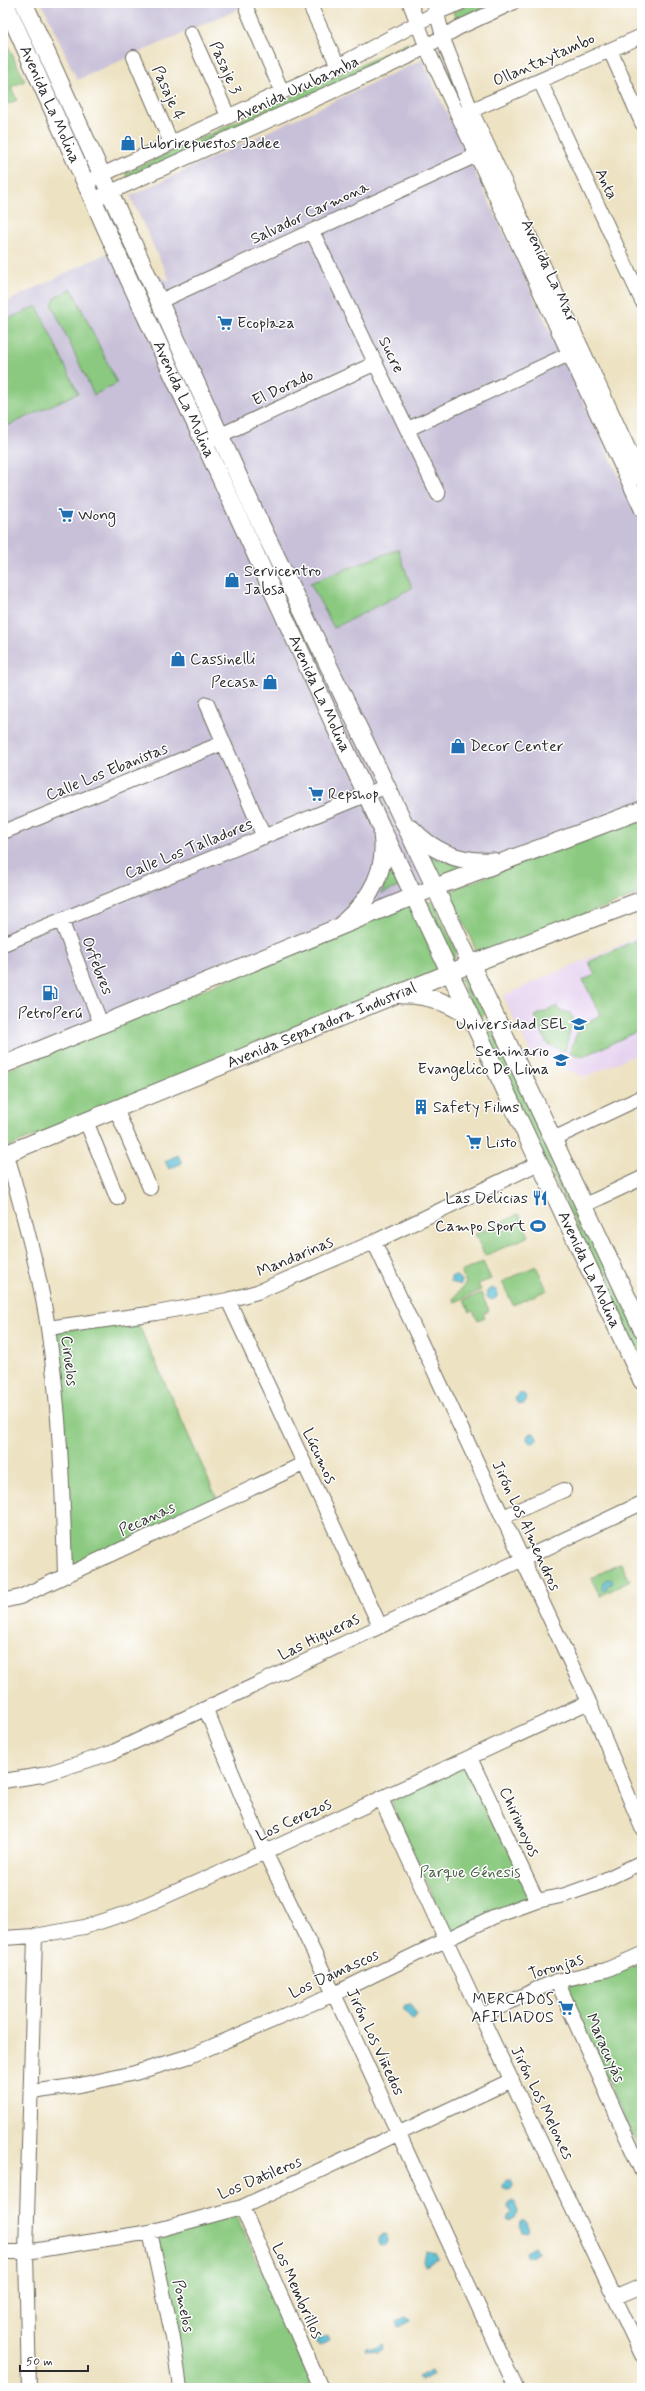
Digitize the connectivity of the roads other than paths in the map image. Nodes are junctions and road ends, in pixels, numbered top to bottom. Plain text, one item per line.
1 (5, 3) edge
2 (24, 3) edge
3 (309, 3) edge
4 (410, 3) edge
5 (460, 3) edge
6 (512, 3) edge
7 (436, 8) edge
8 (247, 10) dead end
9 (418, 23) junction
10 (191, 33) dead end
11 (443, 36) junction
12 (642, 36) edge
13 (426, 45) junction
14 (610, 50) junction
15 (134, 57) dead end
16 (338, 66) junction
17 (540, 81) junction
18 (60, 83) junction
19 (44, 90) junction
20 (282, 92) junction
21 (465, 113) junction
22 (228, 116) junction
23 (641, 120) edge
24 (171, 142) junction
25 (477, 155) junction
26 (101, 175) junction
27 (85, 182) junction
28 (109, 193) junction
29 (93, 200) junction
30 (312, 231) junction
31 (642, 301) edge
32 (158, 302) junction
33 (569, 354) junction
34 (376, 363) junction
35 (408, 429) junction
36 (212, 439) junction
37 (642, 478) edge
38 (438, 494) dead end
39 (640, 501) edge
40 (262, 527) junction
41 (247, 534) junction
42 (328, 662) junction
43 (310, 671) junction
44 (207, 704) dead end
45 (223, 742) junction
46 (387, 786) junction
47 (368, 794) junction
48 (642, 810) edge
49 (400, 814) junction
50 (380, 822) junction
51 (3, 832) edge
52 (264, 837) junction
53 (514, 858) junction
54 (435, 888) junction
55 (415, 896) junction
56 (642, 900) edge
57 (61, 920) junction
58 (325, 934) junction
59 (3, 944) edge
60 (471, 964) junction
61 (450, 972) junction
62 (395, 995) junction
63 (471, 1018) junction
64 (101, 1024) junction
65 (480, 1036) junction
66 (509, 1045) junction
67 (3, 1064) edge
68 (642, 1097) edge
69 (116, 1109) junction
70 (86, 1121) junction
71 (553, 1139) junction
72 (5, 1154) edge
73 (539, 1163) junction
74 (642, 1178) edge
75 (150, 1188) dead end
76 (117, 1198) dead end
77 (585, 1205) junction
78 (374, 1242) junction
79 (228, 1300) junction
80 (48, 1328) junction
81 (642, 1329) edge
82 (642, 1380) edge
83 (303, 1464) junction
84 (564, 1490) dead end
85 (642, 1503) edge
86 (503, 1517) junction
87 (523, 1559) junction
88 (65, 1576) junction
89 (3, 1601) edge
90 (380, 1626) junction
91 (589, 1702) junction
92 (206, 1710) junction
93 (470, 1758) junction
94 (3, 1781) edge
95 (381, 1799) junction
96 (642, 1828) edge
97 (265, 1852) junction
98 (642, 1862) edge
99 (537, 1901) junction
100 (35, 1936) junction
101 (3, 1938) edge
102 (447, 1940) junction
103 (642, 1954) edge
104 (557, 1981) junction
105 (334, 1994) junction
106 (480, 2016) junction
107 (512, 2080) junction
108 (32, 2092) junction
109 (399, 2135) junction
110 (642, 2172) edge
111 (242, 2207) junction
112 (150, 2232) junction
113 (3, 2252) edge
114 (26, 2252) junction
115 (642, 2286) edge
116 (616, 2297) junction
117 (642, 2355) edge
118 (29, 2388) edge
119 (180, 2388) edge
120 (321, 2388) edge
121 (516, 2388) edge

1 - 19 main road, Avenida La Molina
2 - 18 main road, Avenida La Molina
3 - 16 street
4 - 9 street, Avenida La Mar
5 - 7 street, Avenida Urubamba
6 - 11 street, Avenida Urubamba
7 - 9 street, Avenida Urubamba
7 - 11 street, Avenida La Mar
8 - 20 street
9 - 13 street, Avenida La Mar
9 - 16 street, Avenida Urubamba
10 - 22 street, Pasaje 3
11 - 13 street, Avenida Urubamba
11 - 21 street, Avenida La Mar
12 - 14 street, Ollantaytambo
13 - 21 street, Avenida La Mar
13 - 28 street, Avenida Urubamba
14 - 17 street, Ollantaytambo
14 - 23 street
15 - 24 street, Pasaje 4
16 - 20 street, Avenida Urubamba
17 - 21 street, Ollantaytambo
17 - 31 street, Anta
18 - 19 main road
18 - 26 main road, Avenida La Molina
19 - 27 main road, Avenida La Molina
20 - 22 street, Avenida Urubamba
21 - 25 street, Avenida La Mar
21 - 37 street, Avenida La Mar
22 - 24 street, Avenida Urubamba
24 - 26 street, Avenida Urubamba
25 - 30 street, Salvador Carmona
25 - 33 street, Avenida La Mar
26 - 27 street, Avenida Urubamba
26 - 28 main road, Avenida La Molina
27 - 29 main road, Avenida La Molina
28 - 29 street, Avenida Urubamba
28 - 32 main road, Avenida La Molina
29 - 36 main road, Avenida La Molina
30 - 32 street, Salvador Carmona
30 - 34 street, Sucre
32 - 36 main road, Avenida La Molina
33 - 35 street
33 - 39 street, Avenida La Mar
34 - 35 street, Sucre
34 - 36 street, El Dorado
35 - 38 street, Sucre
36 - 40 main road, Avenida La Molina
36 - 41 main road, Avenida La Molina
40 - 41 main road
40 - 42 main road, Avenida La Molina
41 - 43 main road, Avenida La Molina
42 - 43 main road
42 - 46 main road, Avenida La Molina
43 - 47 main road, Avenida La Molina
44 - 45 street
45 - 51 street, Calle Los Ebanistas
45 - 52 street
46 - 47 street, Calle Los Talladores
46 - 49 main road, Avenida La Molina
47 - 50 main road, Avenida La Molina
47 - 52 street, Calle Los Talladores
48 - 53 main road
49 - 53 main road
49 - 54 main road, Avenida La Molina
50 - 55 main road, Avenida La Molina
50 - 58 main road
52 - 57 street, Calle Los Talladores
53 - 54 main road
54 - 55 main road
54 - 60 main road, Avenida La Molina
55 - 58 main road
55 - 61 main road, Avenida La Molina
56 - 60 main road, Avenida Separadora Industrial
57 - 59 street, Calle Los Talladores
57 - 64 street, Orfebres
58 - 64 main road
60 - 61 main road, Avenida Separadora Industrial
60 - 66 main road, Avenida La Molina
61 - 62 main road, Avenida Separadora Industrial
61 - 63 main road, Avenida La Molina
62 - 63 main road
62 - 69 main road, Avenida Separadora Industrial
63 - 65 main road, Avenida La Molina
64 - 67 main road
65 - 66 main road
65 - 73 main road, Avenida La Molina
66 - 71 main road, Avenida La Molina
68 - 71 street
69 - 70 main road, Avenida Separadora Industrial
69 - 75 street
70 - 72 main road, Avenida Separadora Industrial
70 - 76 street
71 - 77 main road, Avenida La Molina
72 - 80 street, Ciruelos
73 - 78 street, Mandarinas
73 - 82 main road, Avenida La Molina
74 - 77 street
77 - 81 main road, Avenida La Molina
78 - 79 street, Mandarinas
78 - 86 street, Jirón Los Almendros
79 - 80 street, Mandarinas
79 - 83 street, Lúcumos
80 - 88 street, Ciruelos
83 - 88 street, Pecanas
83 - 90 street, Lúcumos
84 - 86 street
85 - 87 street, Las Higueras
86 - 87 street, Jirón Los Almendros
87 - 90 street, Las Higueras
87 - 91 street, Jirón Los Almendros
88 - 89 street, Pecanas
90 - 92 street, Las Higueras
91 - 93 street, Los Cerezos
91 - 96 street, Jirón Los Almendros
92 - 94 street, Las Higueras
92 - 97 street, Jirón Los Viñedos
93 - 95 street, Los Cerezos
93 - 99 street, Chirimoyos
95 - 97 street, Los Cerezos
95 - 102 street, Jirón Los Melones
97 - 100 street, Los Cerezos
97 - 105 street, Jirón Los Viñedos
98 - 99 street, Los Damascos
99 - 102 street, Los Damascos
100 - 101 street, Los Cerezos
100 - 108 street
102 - 105 street, Los Damascos
102 - 106 street, Jirón Los Melones
103 - 104 street, Toronjas
104 - 106 street, Toronjas
104 - 110 street, Maracuyás
105 - 108 street, Los Damascos
105 - 109 street, Jirón Los Viñedos
106 - 107 street, Jirón Los Melones
107 - 109 street, Los Datileros
107 - 116 street, Jirón Los Melones
108 - 114 street
109 - 111 street, Los Datileros
109 - 121 street, Jirón Los Viñedos
111 - 112 street, Los Datileros
111 - 120 street, Los Membrillos
112 - 114 street, Los Datileros
112 - 119 street, Pomelos
113 - 114 street, Los Datileros
114 - 118 street
115 - 116 street
116 - 117 street, Jirón Los Melones

